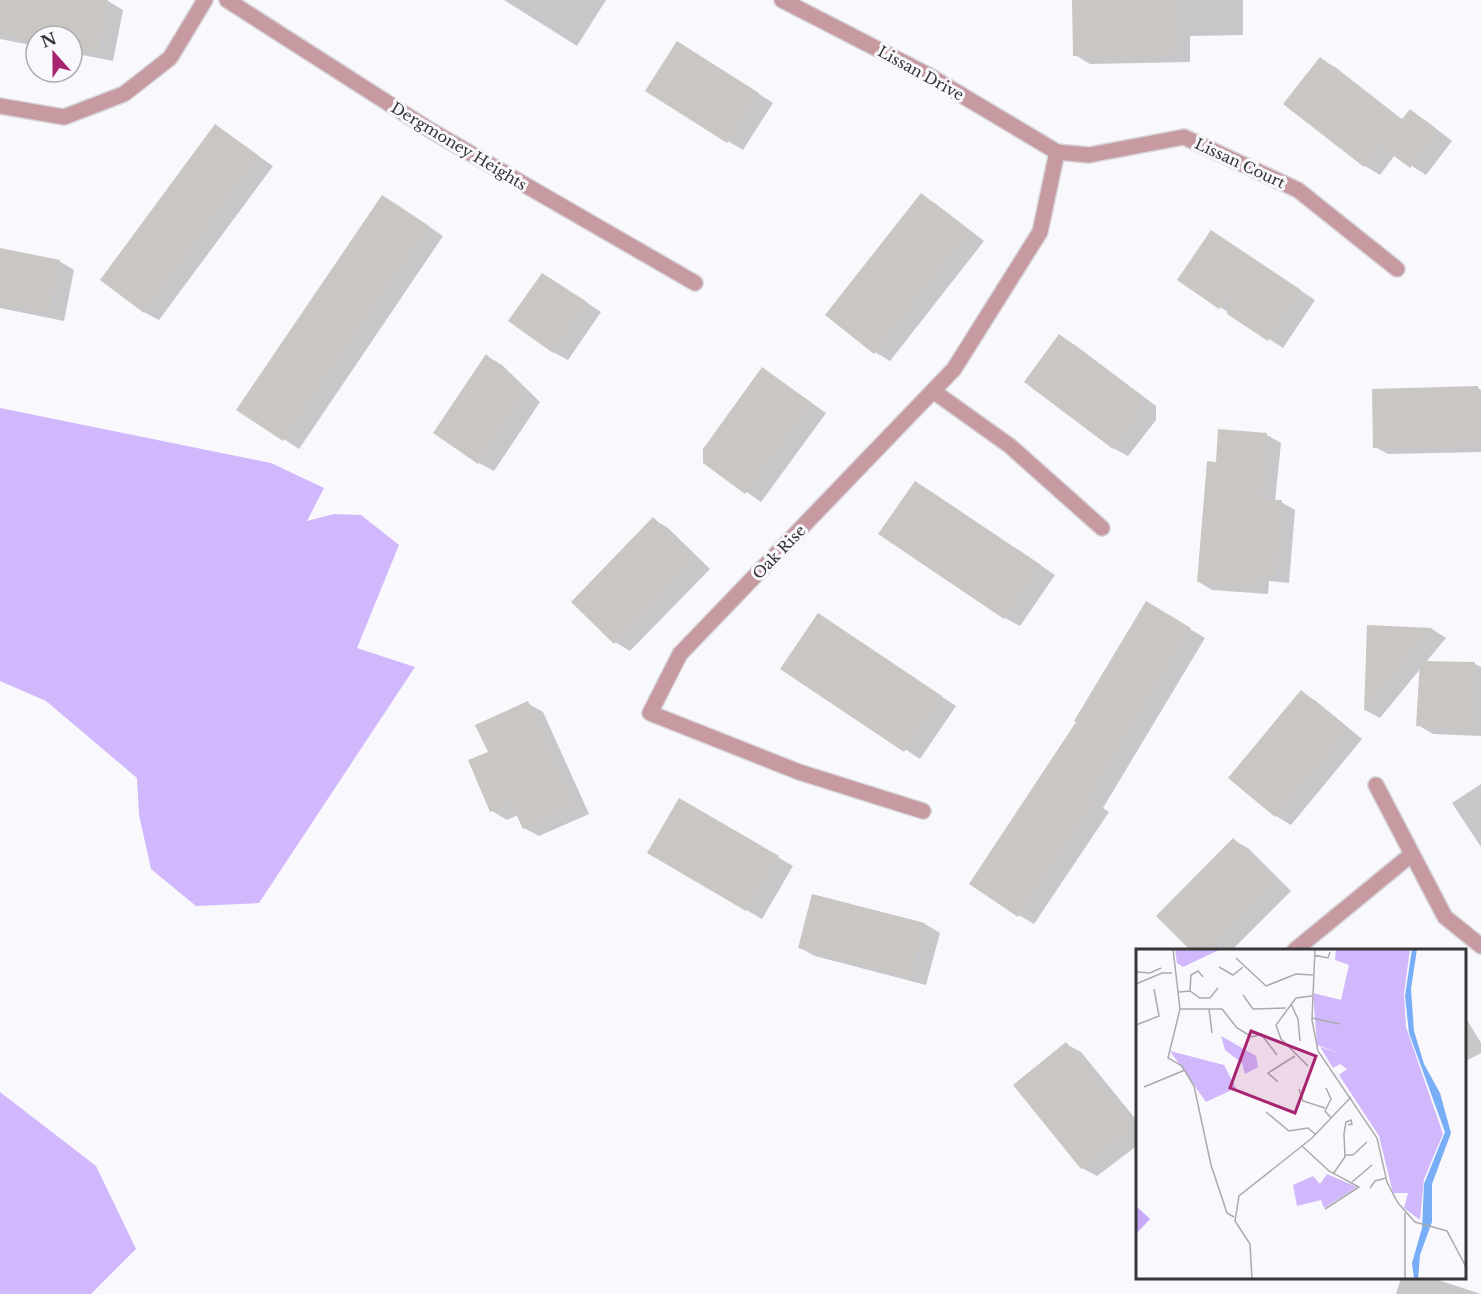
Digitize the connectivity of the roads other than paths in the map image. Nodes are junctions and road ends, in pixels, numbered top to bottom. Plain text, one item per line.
1 (205, 0) edge
2 (227, 0) edge
3 (782, 0) edge
4 (0, 106) edge
5 (1057, 152) junction
6 (1397, 270) dead end
7 (695, 283) dead end
8 (933, 391) junction
9 (1102, 528) dead end
10 (1376, 785) dead end
11 (923, 811) dead end
12 (1412, 854) junction
13 (1481, 946) edge
14 (1296, 949) edge

1 - 4 street
2 - 7 street, Dergmoney Heights
3 - 5 street, Lissan Drive
5 - 6 street, Lissan Court
5 - 8 street, Oak Rise
8 - 9 street
8 - 11 street, Oak Rise
10 - 12 street
12 - 13 street
12 - 14 street

